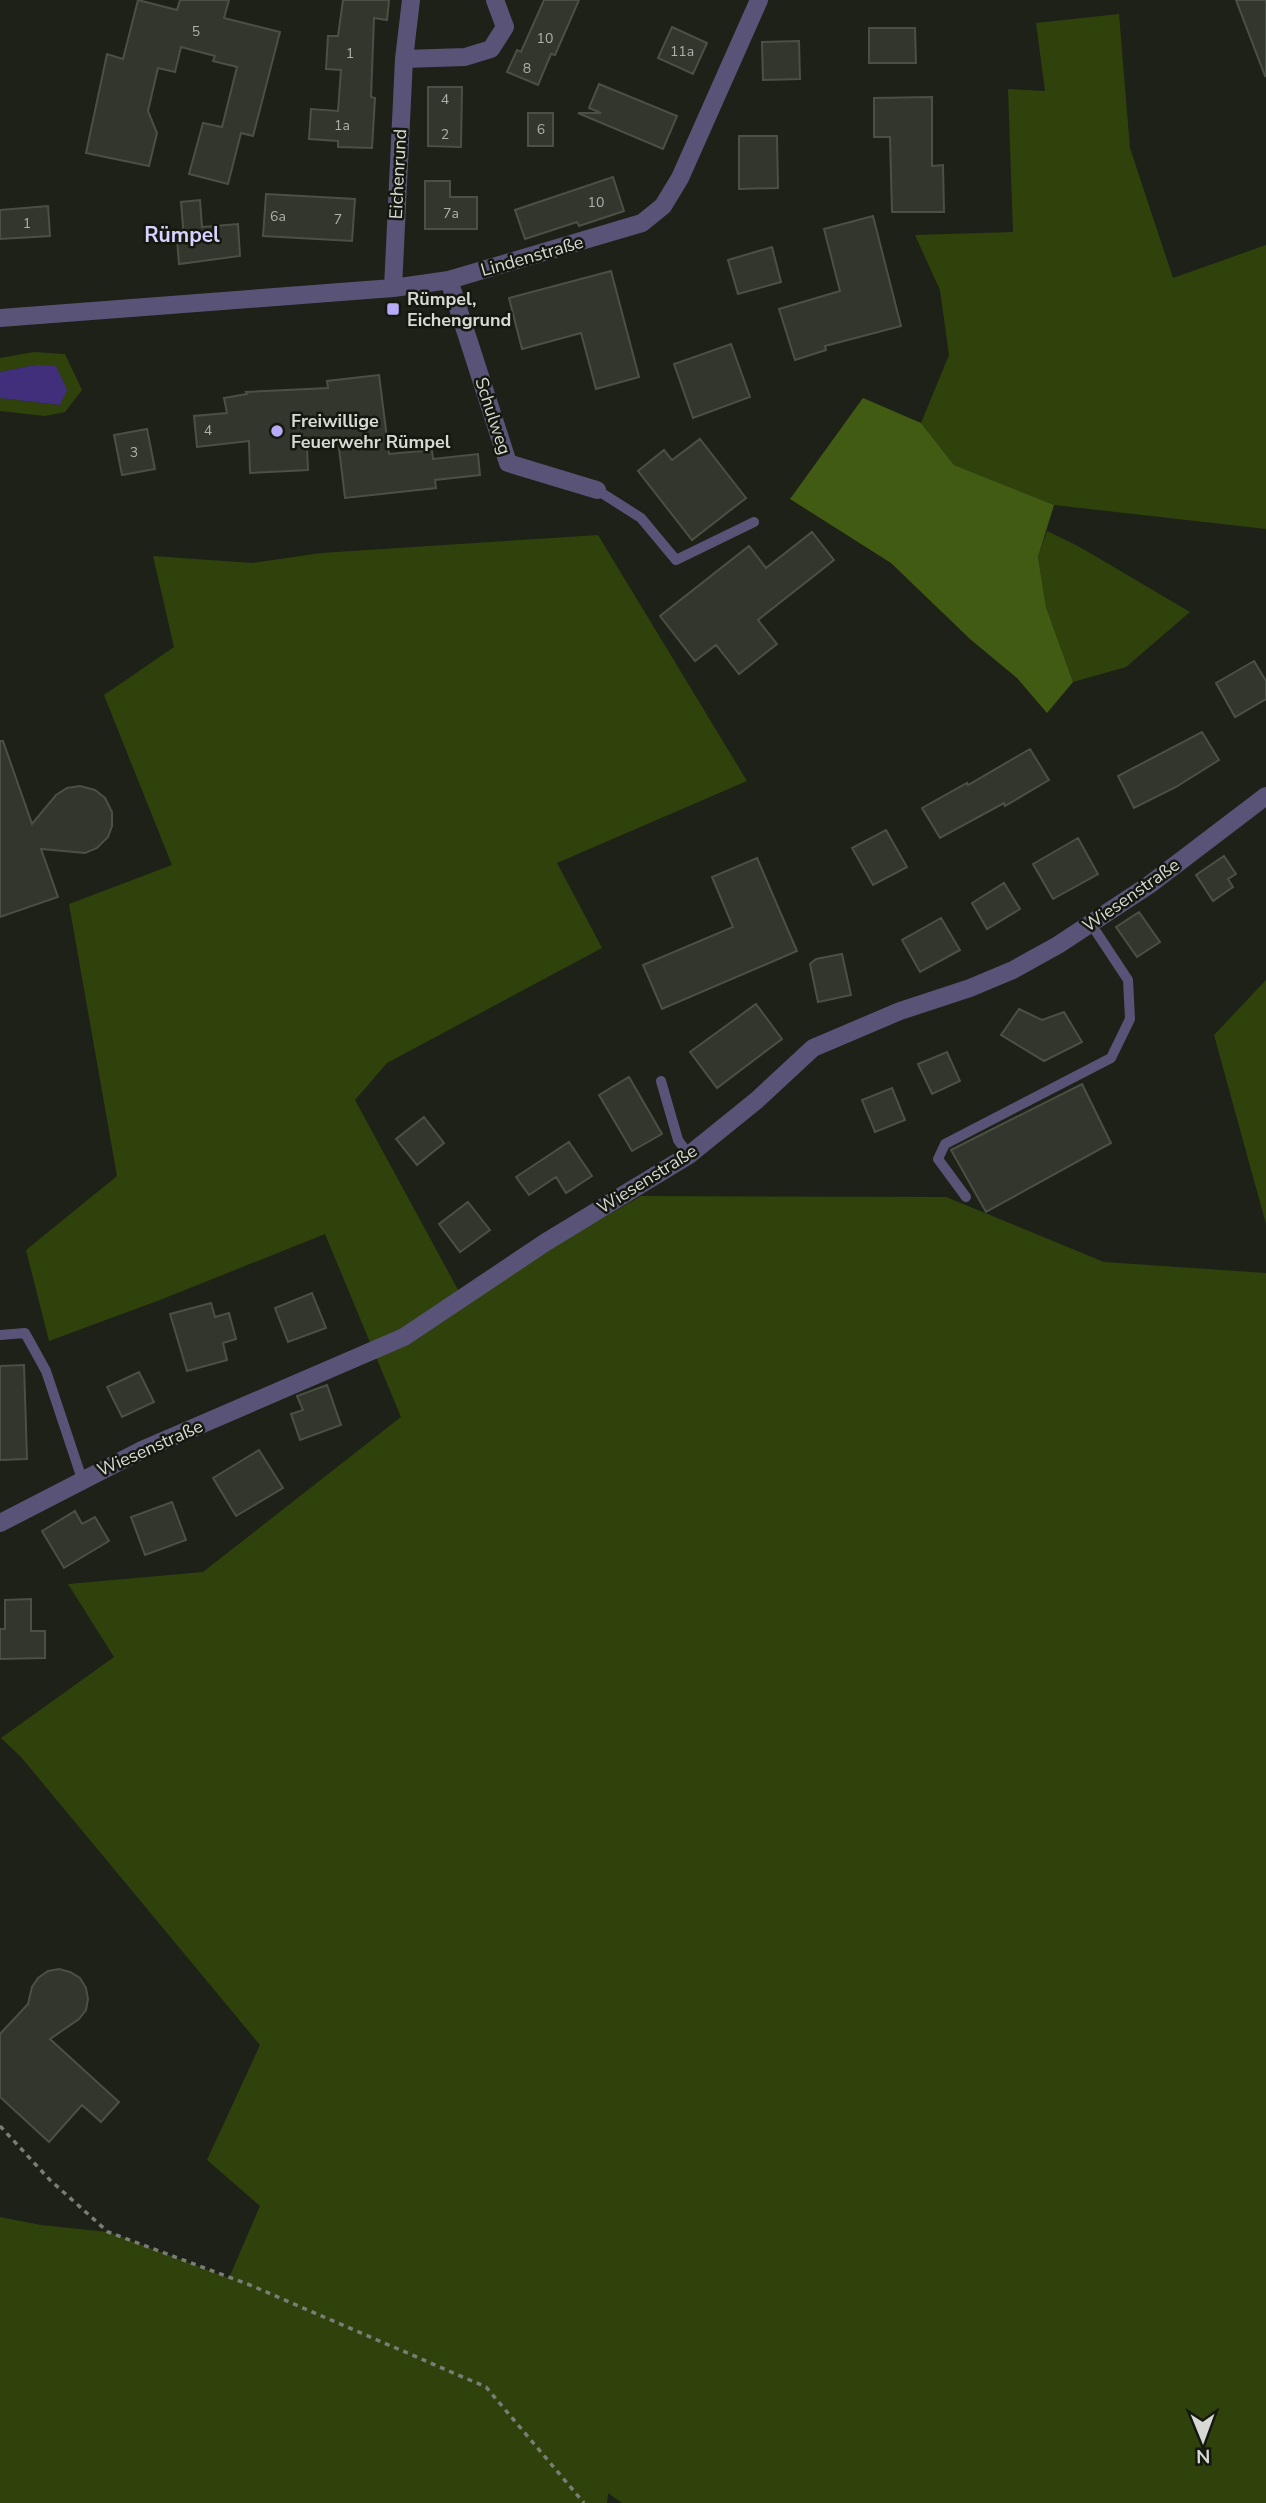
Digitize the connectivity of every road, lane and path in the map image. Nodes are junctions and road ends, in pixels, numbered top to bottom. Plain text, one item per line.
1 (411, 0) edge
2 (495, 0) edge
3 (760, 0) edge
4 (404, 59) junction
5 (449, 281) junction
6 (393, 288) junction
7 (0, 318) edge
8 (597, 490) joint
9 (754, 522) dead end
10 (1266, 796) edge
11 (1091, 924) junction
12 (661, 1081) dead end
13 (689, 1154) junction
14 (966, 1197) dead end
15 (0, 1335) edge
16 (82, 1479) junction
17 (0, 1523) edge
18 (0, 2126) edge
19 (584, 2503) edge

1 - 4 street, Eichenrund
2 - 4 street
3 - 5 street, Lindenstraße
4 - 6 street, Eichenrund
5 - 6 street, Lindenstraße
5 - 8 street, Schulweg
6 - 7 street, Lindenstraße
8 - 9 lane
10 - 11 street, Wiesenstraße
11 - 13 street, Wiesenstraße
11 - 14 lane
12 - 13 lane
13 - 16 street, Wiesenstraße
15 - 16 lane
16 - 17 street, Wiesenstraße
18 - 19 path

